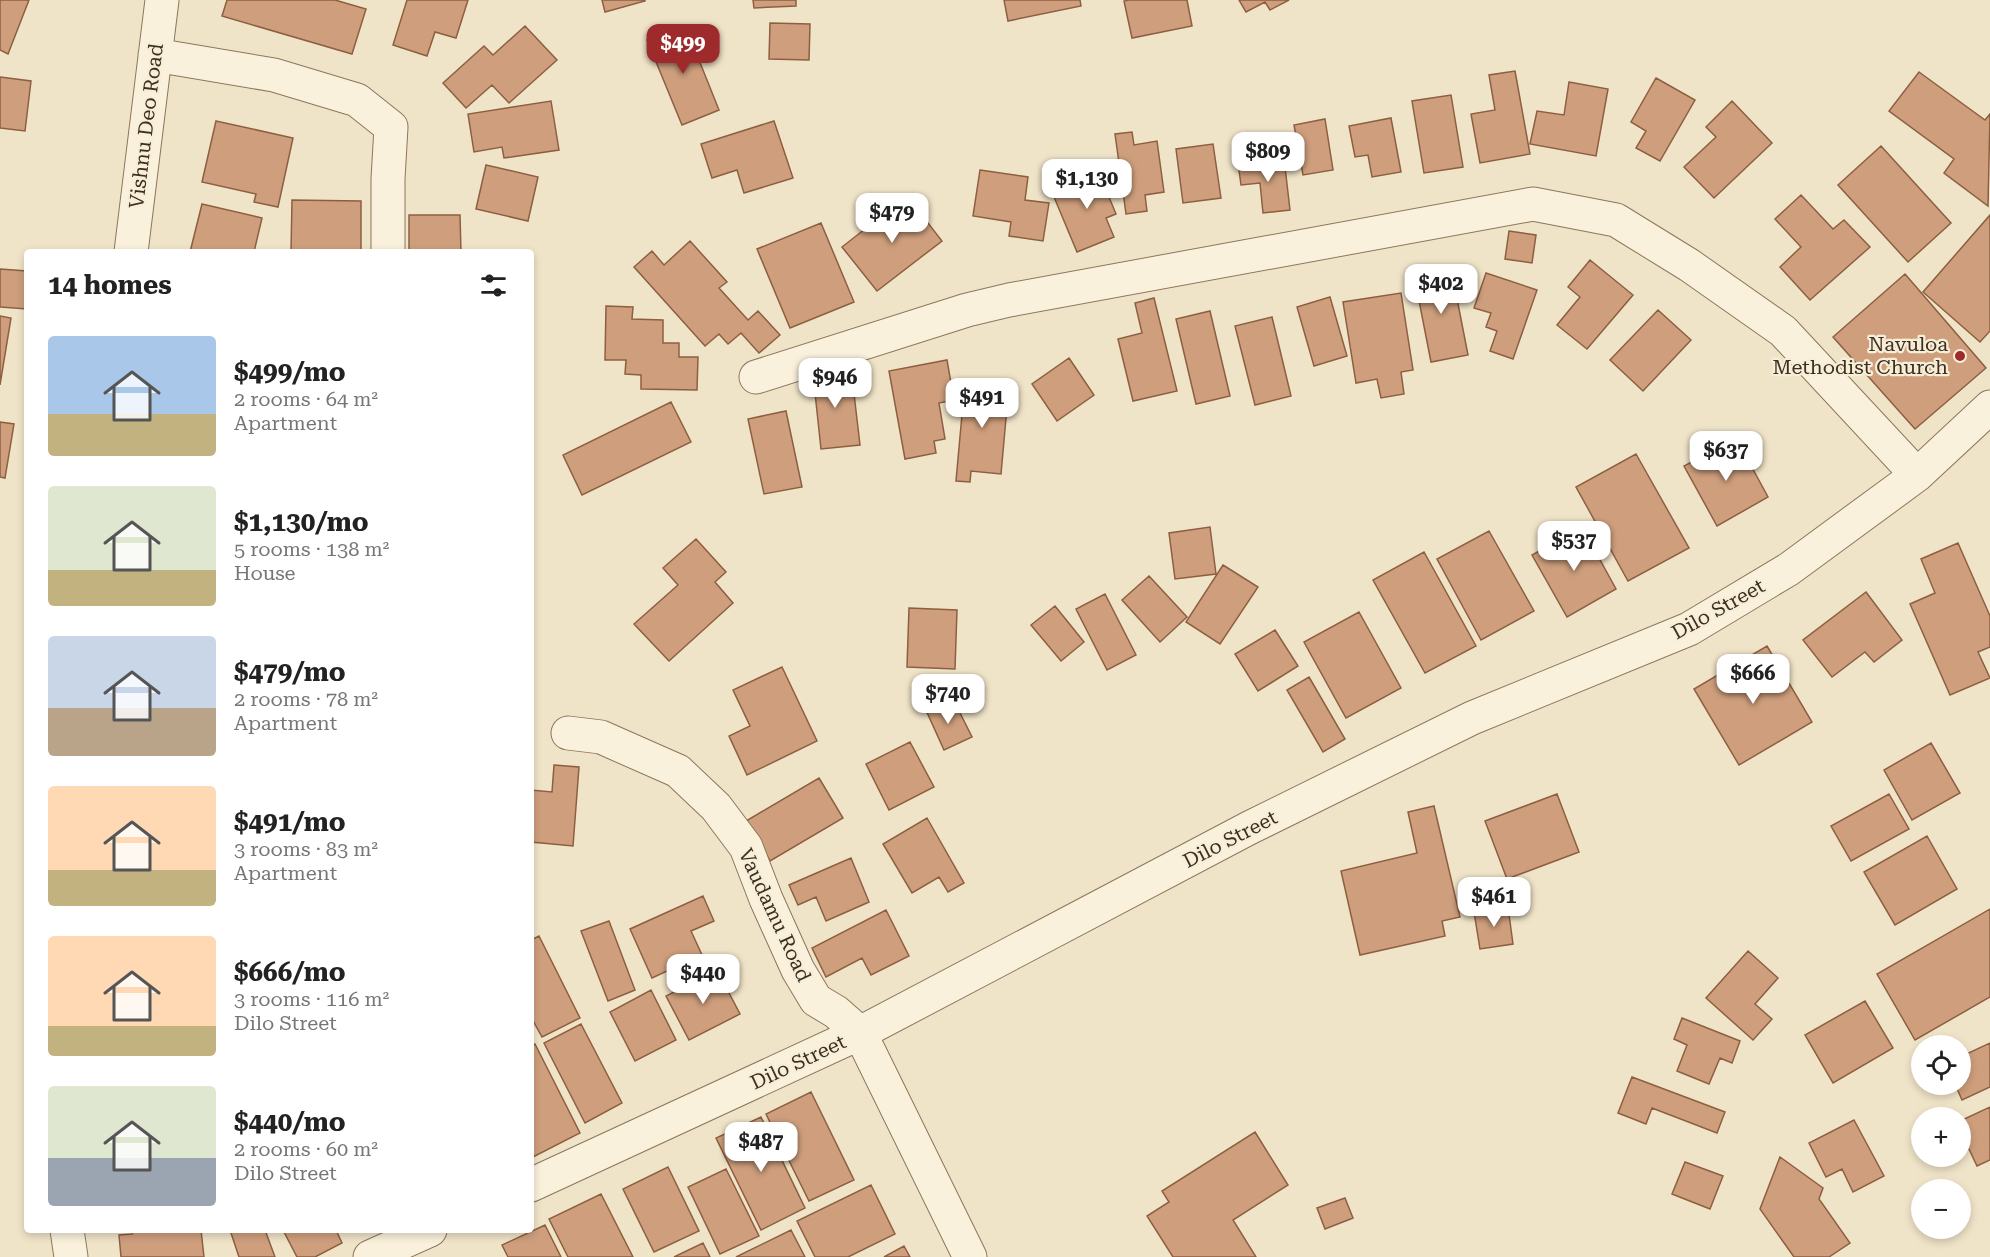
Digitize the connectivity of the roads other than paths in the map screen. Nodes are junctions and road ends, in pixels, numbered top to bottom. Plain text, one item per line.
1 (162, 0) edge
2 (155, 55) junction
3 (130, 249) edge
4 (387, 249) edge
5 (756, 377) dead end
6 (1990, 407) edge
7 (1917, 475) junction
8 (568, 733) dead end
9 (860, 1033) junction
10 (534, 1184) edge
11 (67, 1233) edge
12 (423, 1233) edge
13 (71, 1257) edge
14 (370, 1257) edge
15 (970, 1257) edge

1 - 2 street, Vishnu Deo Road
2 - 3 street, Vishnu Deo Road
2 - 4 street
5 - 7 street
6 - 7 street, Dilo Street
7 - 9 street, Dilo Street
8 - 9 street, Vaudamu Road
9 - 10 street, Dilo Street
9 - 15 street
11 - 13 street
12 - 14 street

